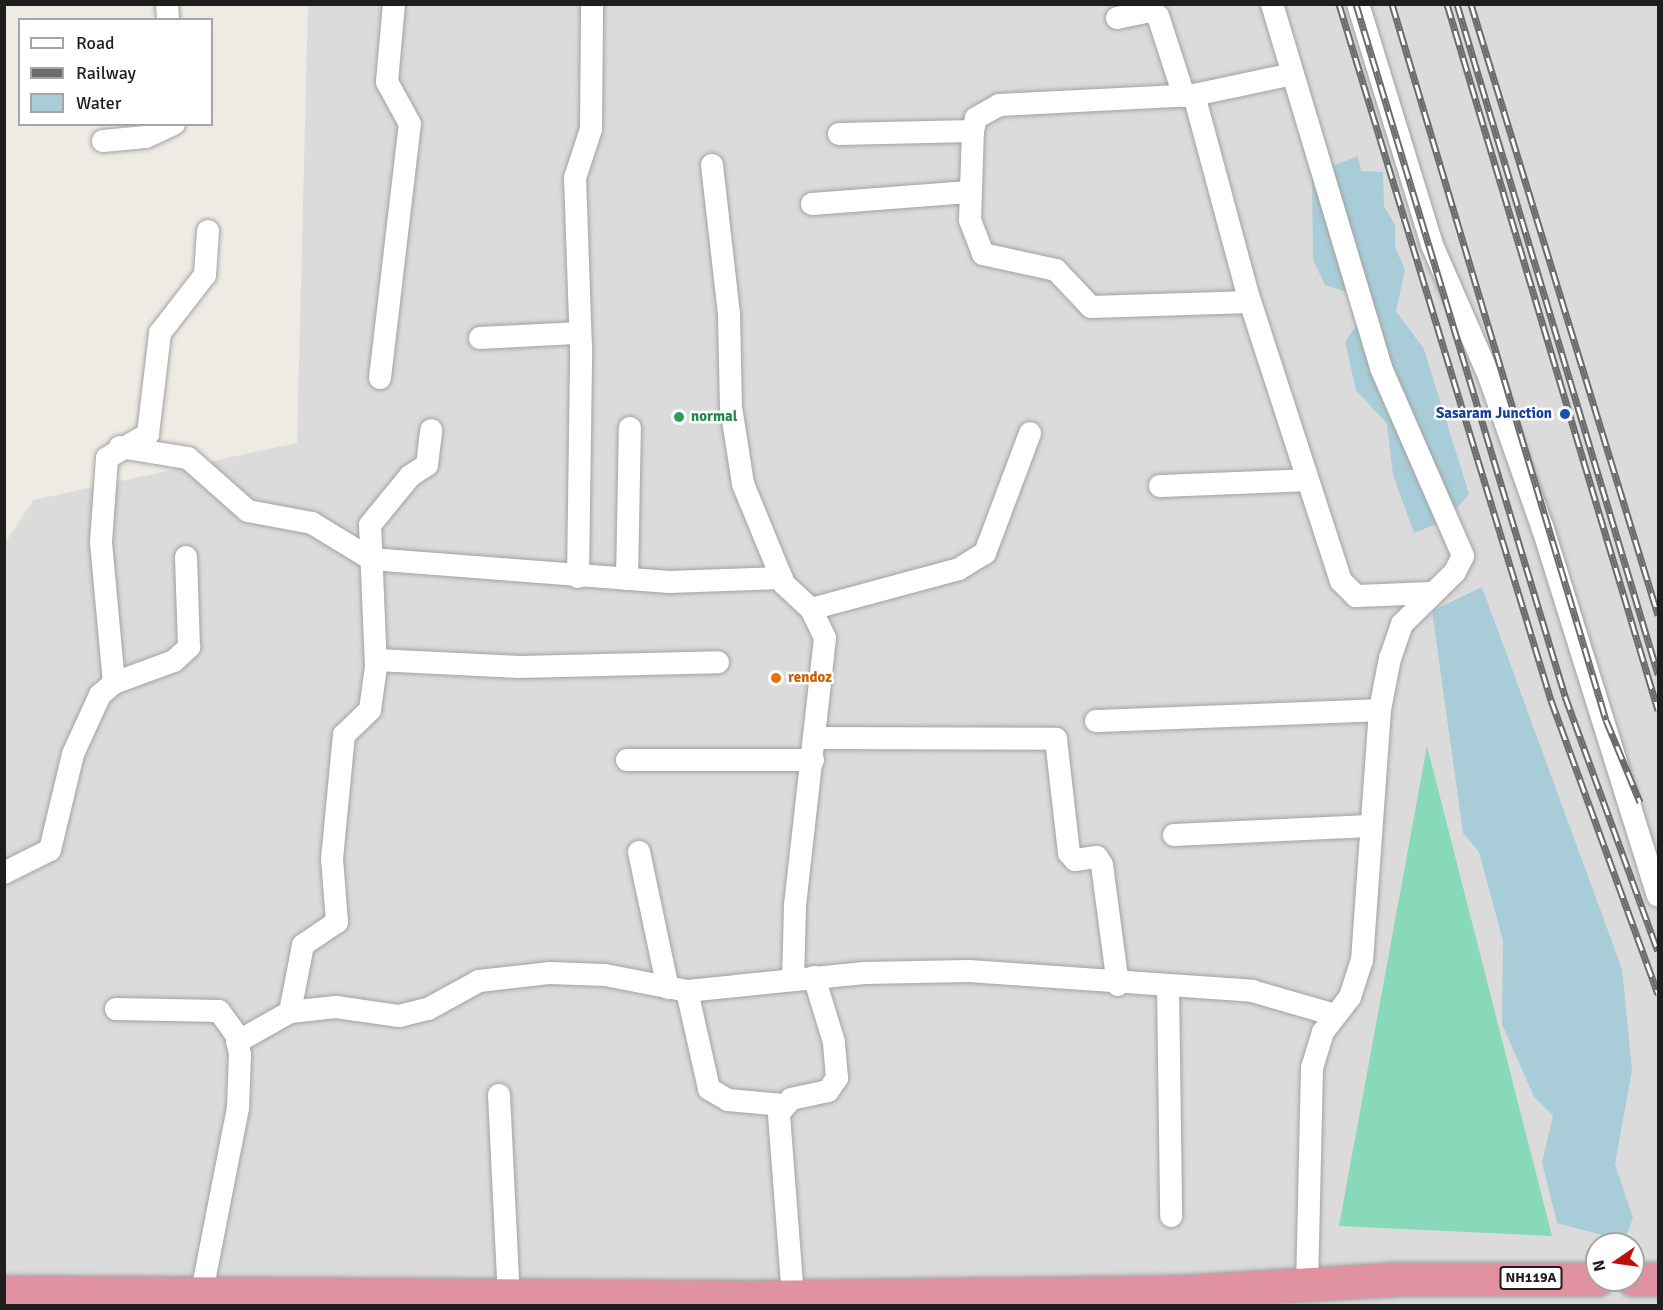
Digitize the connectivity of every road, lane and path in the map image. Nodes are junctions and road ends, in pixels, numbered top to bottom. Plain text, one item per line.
1 (394, 4) edge
2 (592, 4) edge
3 (1272, 4) edge
4 (1358, 4) edge
5 (1117, 18) dead end
6 (1293, 74) junction
7 (1189, 95) junction
8 (170, 126) edge
9 (973, 131) junction
10 (839, 134) dead end
11 (103, 141) dead end
12 (712, 165) dead end
13 (969, 192) junction
14 (812, 204) dead end
15 (208, 231) dead end
16 (1250, 302) junction
17 (580, 333) junction
18 (480, 338) dead end
19 (380, 378) dead end
20 (630, 428) dead end
21 (432, 430) dead end
22 (1030, 433) dead end
23 (120, 447) junction
24 (1307, 480) junction
25 (1160, 486) dead end
26 (186, 557) dead end
27 (370, 559) junction
28 (578, 577) junction
29 (782, 578) junction
30 (627, 579) junction
31 (1432, 593) junction
32 (811, 609) junction
33 (376, 660) junction
34 (718, 662) dead end
35 (114, 683) junction
36 (1380, 710) junction
37 (1096, 720) dead end
38 (814, 749) junction
39 (627, 760) dead end
40 (1370, 826) junction
41 (1174, 835) dead end
42 (639, 852) dead end
43 (4, 873) edge
44 (1659, 896) edge
45 (804, 979) junction
46 (1118, 985) junction
47 (1168, 987) junction
48 (678, 990) junction
49 (116, 1009) dead end
50 (290, 1012) junction
51 (1335, 1015) junction
52 (237, 1042) junction
53 (499, 1095) dead end
54 (783, 1105) junction
55 (1171, 1216) dead end
56 (1585, 1279) edge
57 (1307, 1282) junction
58 (4, 1292) edge
59 (793, 1297) junction
60 (1170, 1297) edge
61 (191, 1299) edge
62 (968, 1300) edge
63 (1062, 1300) edge
64 (491, 1301) edge
65 (698, 1301) edge
66 (752, 1301) edge
67 (842, 1301) edge
68 (554, 1302) edge
69 (1248, 1305) edge

1 - 19 street
2 - 17 street
3 - 6 street
4 - 44 street
5 - 7 street
6 - 7 street
6 - 31 street
7 - 9 street
7 - 16 street
8 - 11 street
9 - 10 street
9 - 13 street
12 - 29 street
13 - 14 street
13 - 16 street
15 - 23 street
16 - 24 street
17 - 18 street
17 - 28 street
20 - 30 street
21 - 27 street
22 - 32 street
23 - 27 street
23 - 35 street
24 - 25 street
24 - 31 street
26 - 35 street
27 - 28 street
27 - 33 street
28 - 30 street
29 - 30 street
29 - 32 street
31 - 36 street
32 - 38 street
33 - 34 street
33 - 50 street
35 - 43 street
36 - 37 street
36 - 40 street
38 - 39 street
38 - 45 street
38 - 46 street
40 - 41 street
40 - 51 street
42 - 48 street
45 - 46 street
45 - 48 street
45 - 54 street
46 - 47 street
47 - 51 street
47 - 55 street
48 - 50 street
48 - 54 street
49 - 52 street
50 - 52 street
51 - 57 street
52 - 61 street
53 - 64 street
54 - 59 street
56 - 57 highway, NH119A
57 - 60 highway, NH119A
58 - 61 highway, NH119A
59 - 66 highway, NH119A
59 - 67 highway, NH119A
60 - 63 highway, NH119A
60 - 69 street
61 - 64 highway, NH119A
62 - 63 highway, NH119A
62 - 67 highway, NH119A
64 - 68 highway, NH119A
65 - 66 highway, NH119A
65 - 68 highway, NH119A

